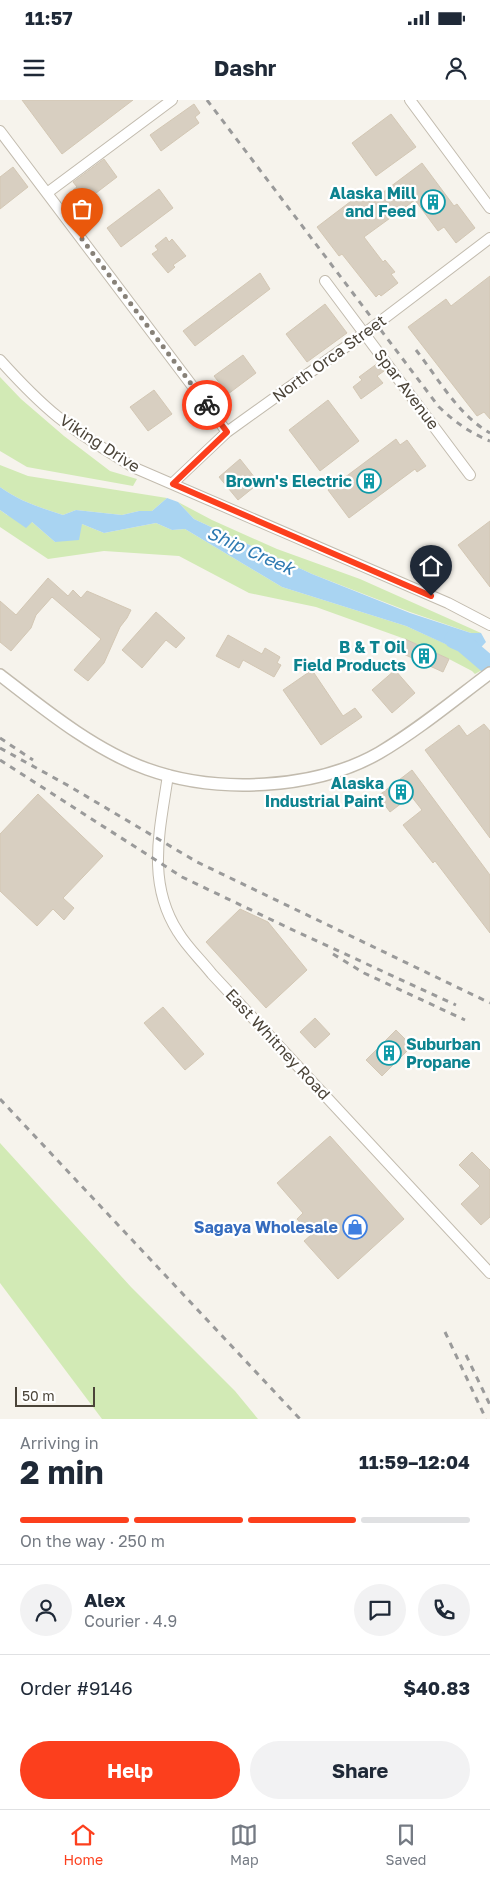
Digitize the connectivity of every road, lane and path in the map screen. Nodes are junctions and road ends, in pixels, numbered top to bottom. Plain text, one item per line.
1 (172, 100) edge
2 (410, 100) edge
3 (0, 131) edge
4 (47, 193) junction
5 (490, 208) edge
6 (490, 238) edge
7 (325, 281) dead end
8 (365, 333) junction
9 (0, 360) edge
10 (227, 432) junction
11 (470, 474) dead end
12 (173, 484) junction
13 (490, 625) edge
14 (0, 675) edge
15 (486, 676) edge
16 (168, 775) junction
17 (490, 1272) edge

1 - 4 street
2 - 5 street
3 - 4 street
4 - 10 street
6 - 8 street, North Orca Street
7 - 8 street, Spar Avenue
8 - 10 street, North Orca Street
8 - 11 street, Spar Avenue
9 - 12 street, Viking Drive
10 - 12 street, North Orca Street
12 - 13 street, Viking Drive
14 - 16 street
15 - 16 street
16 - 17 street, East Whitney Road

